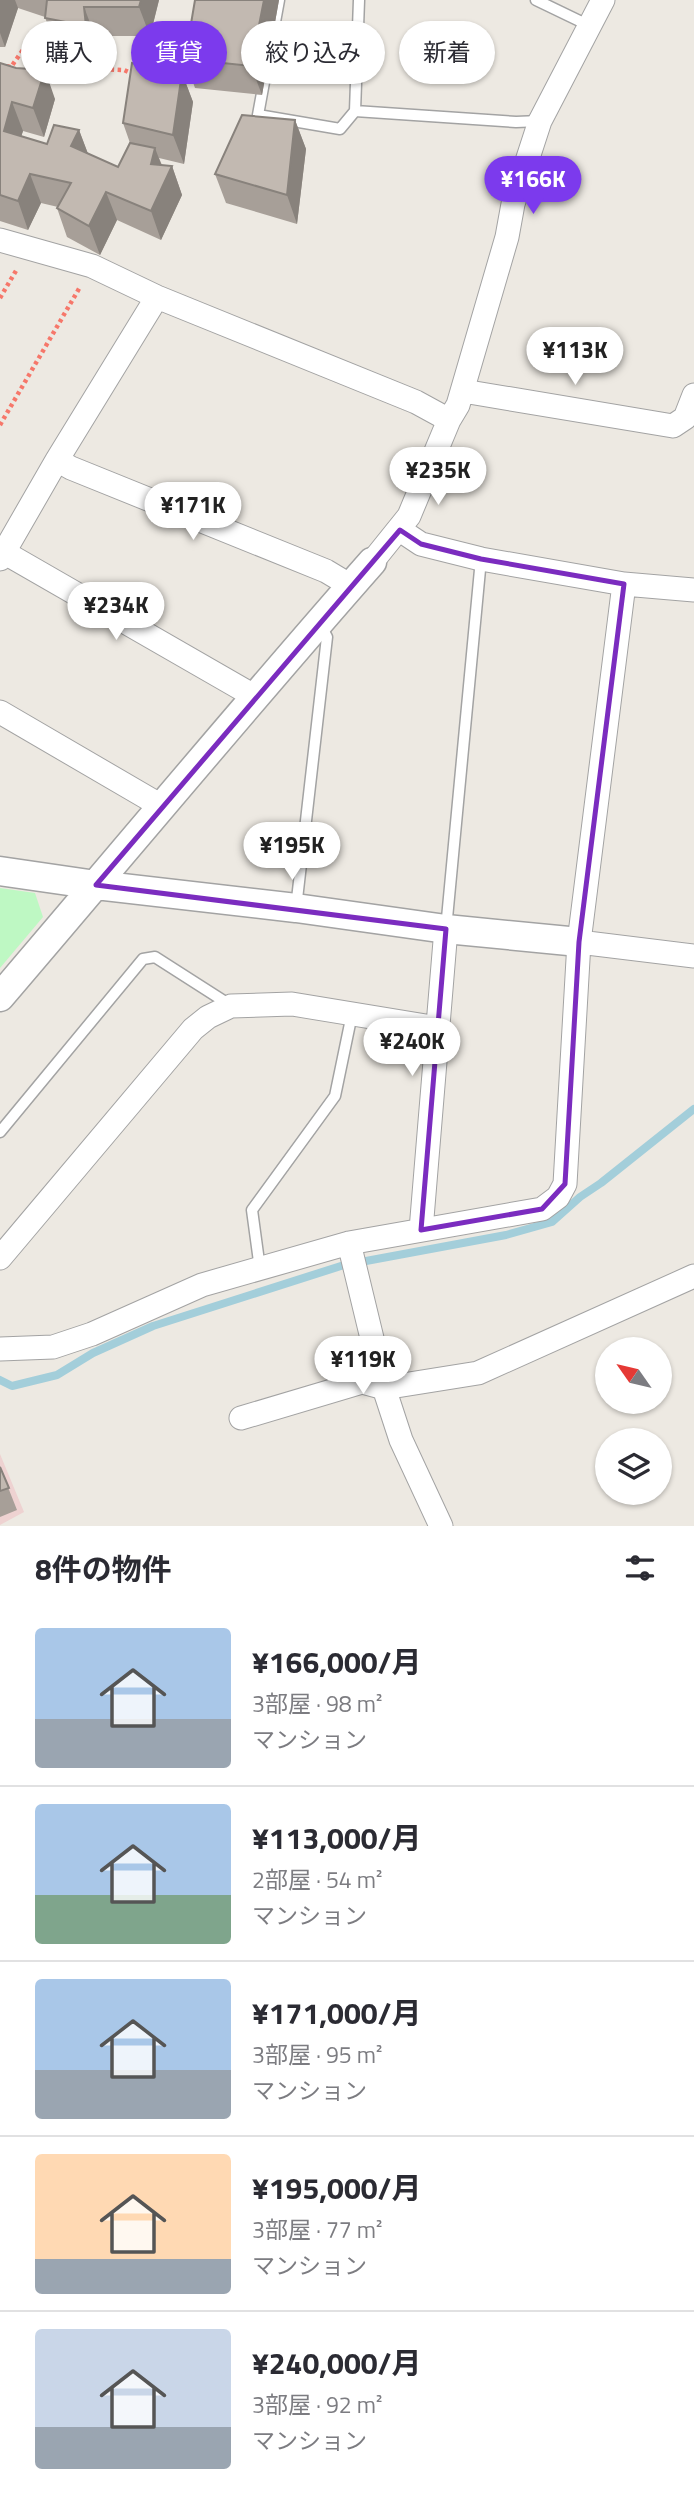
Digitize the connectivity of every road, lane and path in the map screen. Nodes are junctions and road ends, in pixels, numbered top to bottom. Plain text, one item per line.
1 (279, 0) edge
2 (359, 0) edge
3 (536, 0) edge
4 (603, 0) edge
5 (590, 26) junction
6 (0, 65) edge
7 (131, 73) edge
8 (355, 111) junction
9 (540, 121) junction
10 (0, 240) edge
11 (29, 248) junction
12 (92, 266) junction
13 (158, 297) junction
14 (0, 298) edge
15 (463, 391) junction
16 (694, 395) edge
17 (449, 420) junction
18 (0, 425) edge
19 (57, 460) junction
20 (400, 530) junction
21 (1, 554) edge
22 (481, 559) junction
23 (372, 562) joint
24 (624, 584) junction
25 (351, 586) junction
26 (694, 590) edge
27 (320, 624) junction
28 (254, 695) junction
29 (0, 712) edge
30 (163, 807) junction
31 (0, 871) edge
32 (96, 885) junction
33 (296, 908) junction
34 (446, 929) junction
35 (579, 942) junction
36 (694, 956) edge
37 (0, 997) edge
38 (231, 1006) junction
39 (352, 1014) junction
40 (438, 1028) junction
41 (0, 1132) edge
42 (421, 1230) junction
43 (349, 1243) junction
44 (0, 1258) edge
45 (260, 1269) junction
46 (694, 1276) edge
47 (0, 1349) edge
48 (384, 1388) junction
49 (241, 1418) dead end
50 (441, 1526) edge

1 - 8 lane
2 - 8 lane
3 - 5 lane
4 - 5 street
5 - 9 street
6 - 7 path
8 - 9 lane
9 - 15 street
10 - 11 street
11 - 12 street
11 - 14 path
12 - 13 street
12 - 18 path
13 - 17 street
13 - 19 street
15 - 16 street
15 - 17 street
17 - 20 street
19 - 21 street
19 - 25 street
20 - 22 street
20 - 23 street
21 - 28 street
22 - 24 street
22 - 34 lane
23 - 25 street
24 - 26 street
24 - 35 street
25 - 27 street
27 - 28 street
27 - 33 lane
28 - 30 street
29 - 30 street
30 - 32 street
31 - 32 street
32 - 33 street
32 - 37 street
33 - 34 street
34 - 35 street
34 - 40 street
35 - 36 street
35 - 42 street
38 - 39 street
38 - 41 lane
38 - 44 street
39 - 40 street
39 - 45 lane
40 - 42 street
42 - 43 street
43 - 45 street
43 - 48 street
45 - 47 street
46 - 48 street
48 - 49 street
48 - 50 street

